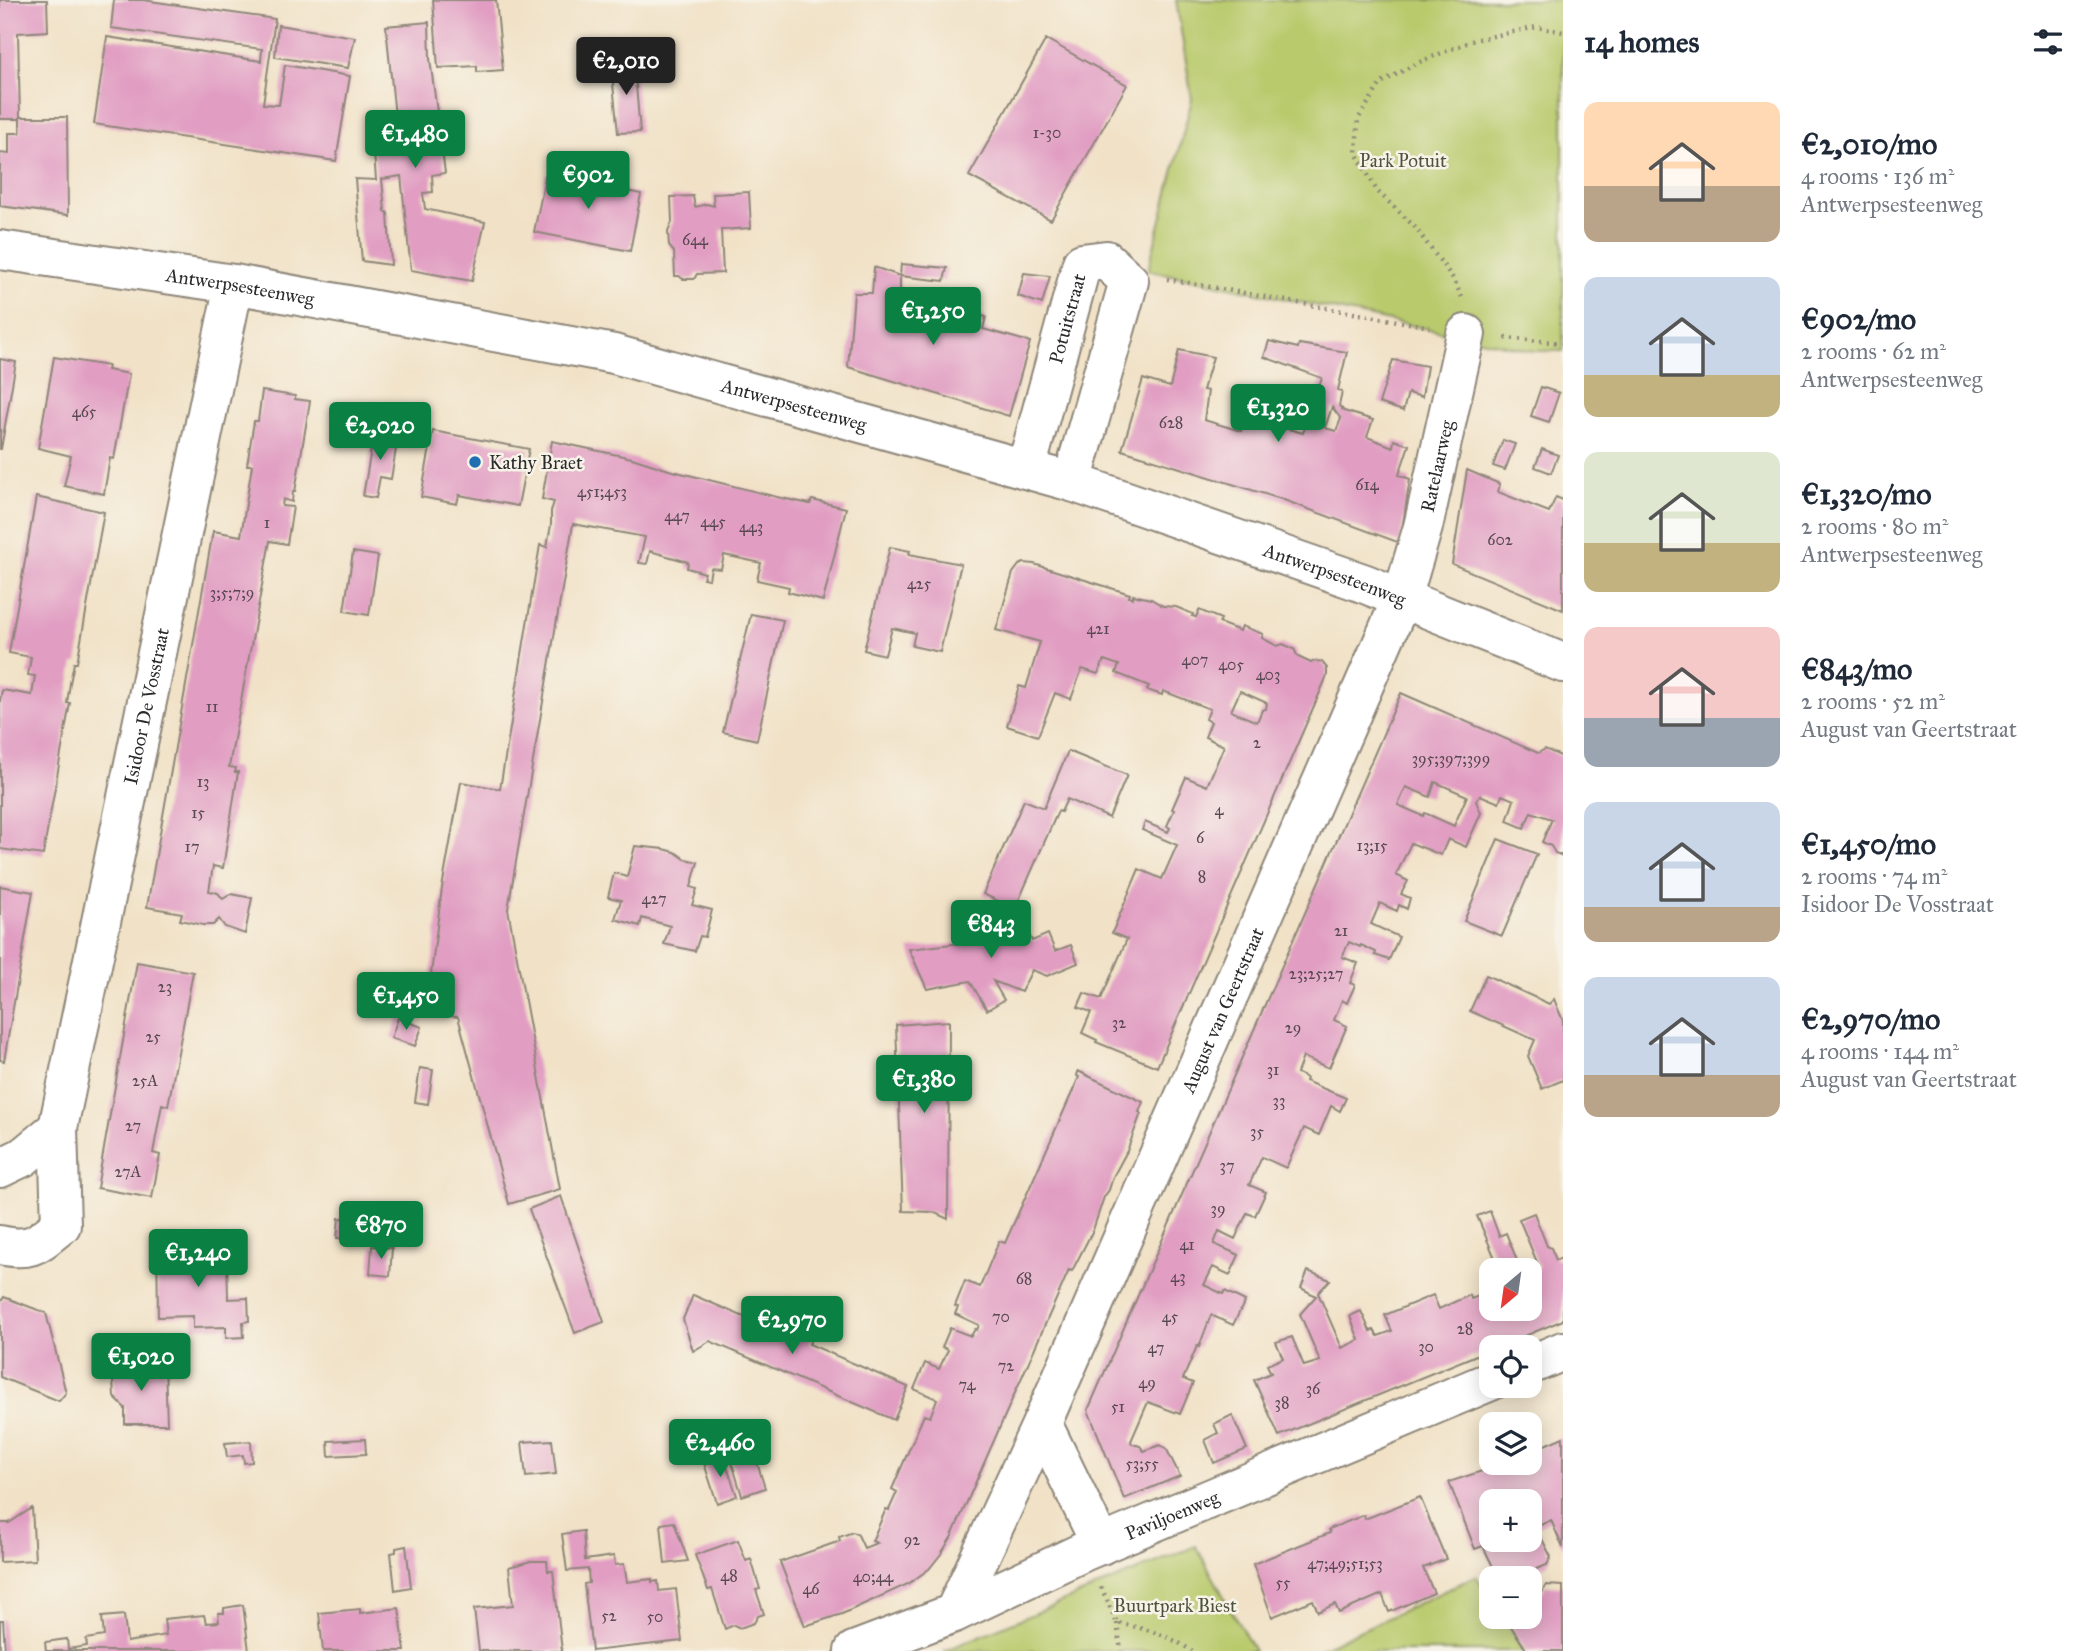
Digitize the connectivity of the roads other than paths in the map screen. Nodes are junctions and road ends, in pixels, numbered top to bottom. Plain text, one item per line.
1 (0, 250) edge
2 (233, 284) junction
3 (1474, 335) road end
4 (1026, 469) junction
5 (1072, 482) junction
6 (1402, 598) junction
7 (1563, 663) edge
8 (58, 1128) junction
9 (0, 1168) edge
10 (0, 1245) edge
11 (1563, 1351) edge
12 (1542, 1360) edge
13 (1479, 1386) edge
14 (1042, 1423) junction
15 (1092, 1549) junction
16 (954, 1613) junction
17 (854, 1651) edge

1 - 2 street, Antwerpsesteenweg
2 - 4 street, Antwerpsesteenweg
2 - 8 street, Isidoor De Vosstraat
3 - 6 street, Ratelaarweg
4 - 5 street, Antwerpsesteenweg
4 - 5 street, Potuitstraat
5 - 6 street, Antwerpsesteenweg
6 - 7 street, Antwerpsesteenweg
6 - 14 street, August van Geertstraat
8 - 9 street
8 - 10 street, Isidoor De Vosstraat
11 - 12 street
13 - 15 street, Paviljoenweg
14 - 15 street
14 - 16 street, August van Geertstraat
15 - 16 street, Paviljoenweg
16 - 17 street, Paviljoenweg

